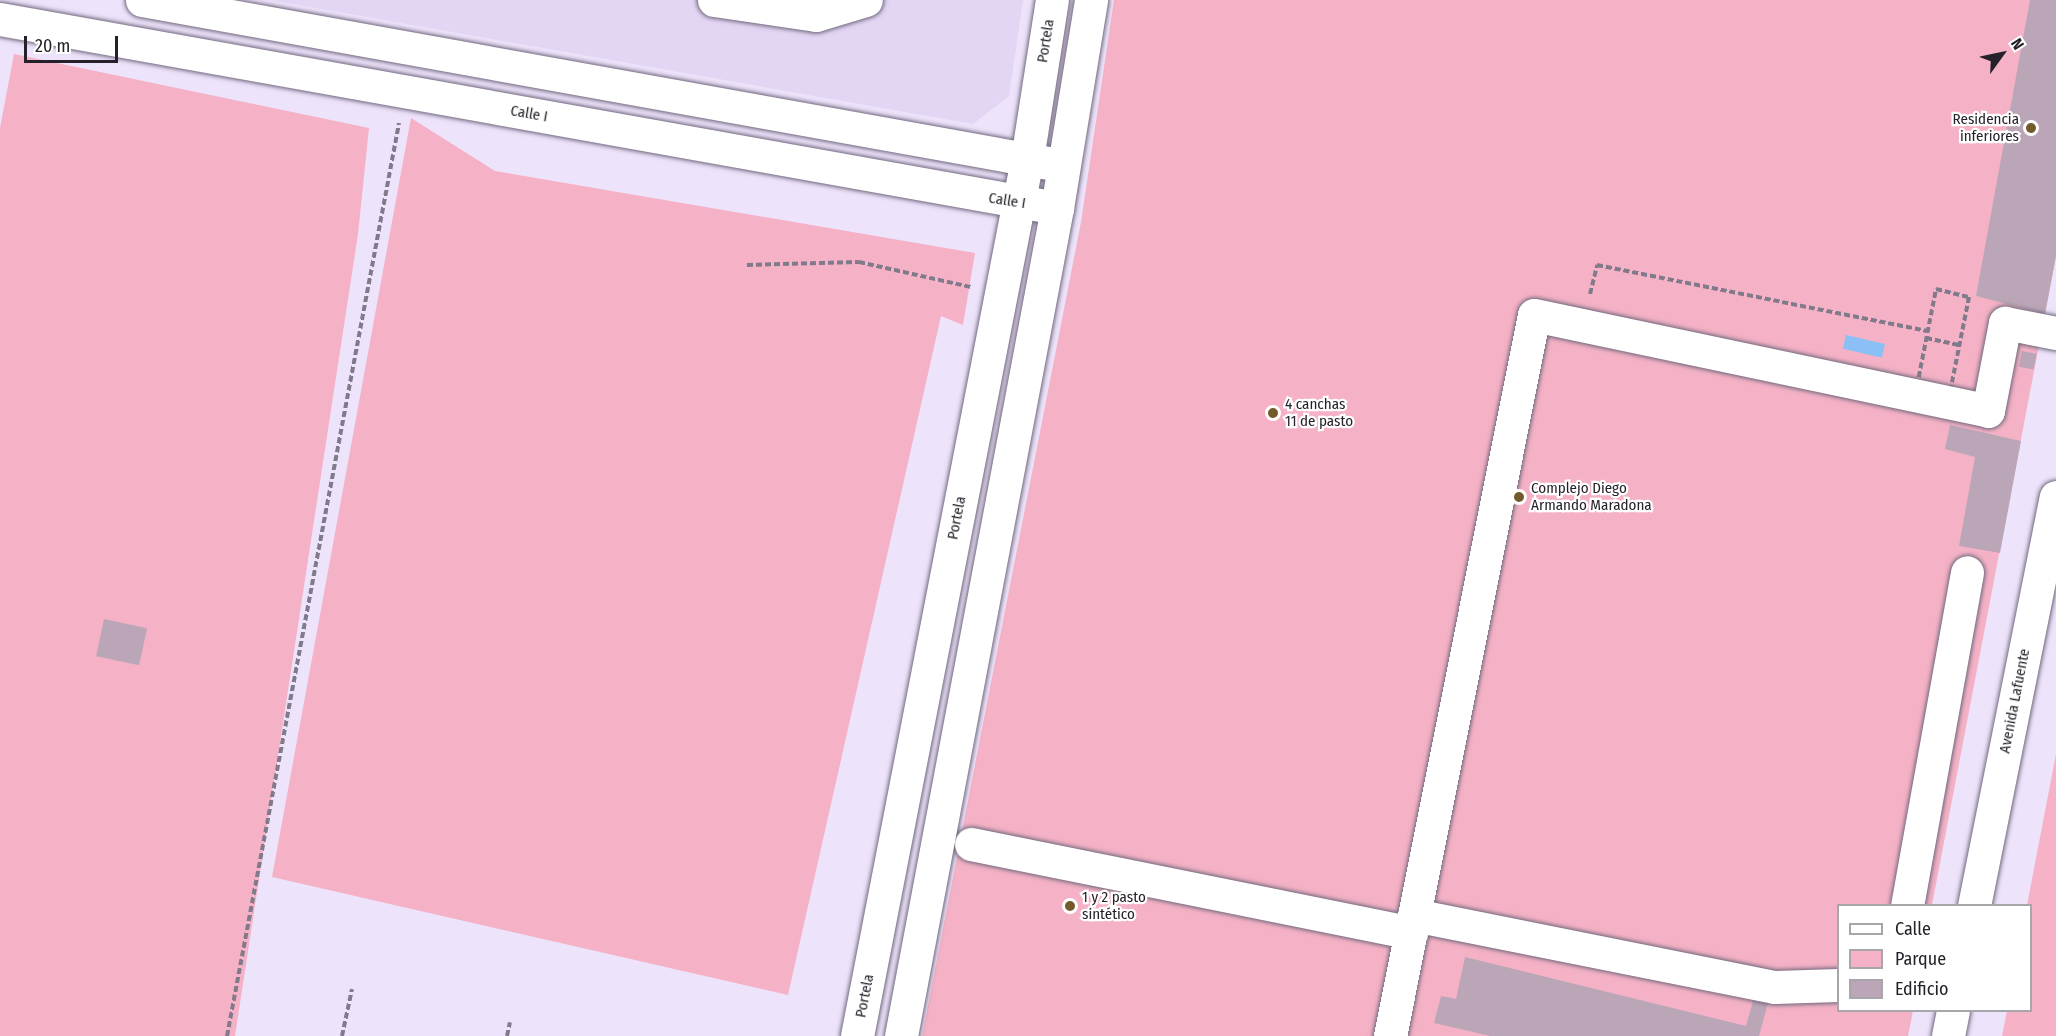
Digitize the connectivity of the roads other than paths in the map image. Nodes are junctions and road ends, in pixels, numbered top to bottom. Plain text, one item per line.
1 (142, 0) edge
2 (714, 0) edge
3 (867, 0) edge
4 (1052, 0) edge
5 (1091, 0) edge
6 (0, 19) edge
7 (1027, 159) junction
8 (1065, 166) junction
9 (1018, 204) junction
10 (1057, 208) junction
11 (2056, 333) edge
12 (2056, 497) edge
13 (1967, 572) dead end
14 (971, 844) dead end
15 (1907, 904) edge
16 (1974, 904) edge
17 (1412, 924) junction
18 (1837, 985) edge
19 (1953, 1012) edge
20 (857, 1036) edge
21 (901, 1036) edge
22 (1390, 1036) edge
23 (1948, 1036) edge

1 - 7 street
2 - 3 street
4 - 7 street, Portela
5 - 8 street
6 - 9 street, Calle I
7 - 8 street
7 - 9 street, Portela
8 - 10 street
9 - 10 street, Calle I
9 - 20 street, Portela
10 - 21 street
11 - 17 street
12 - 16 street, Avenida Lafuente
13 - 15 street
14 - 17 street
17 - 18 street
17 - 22 street
19 - 23 street

